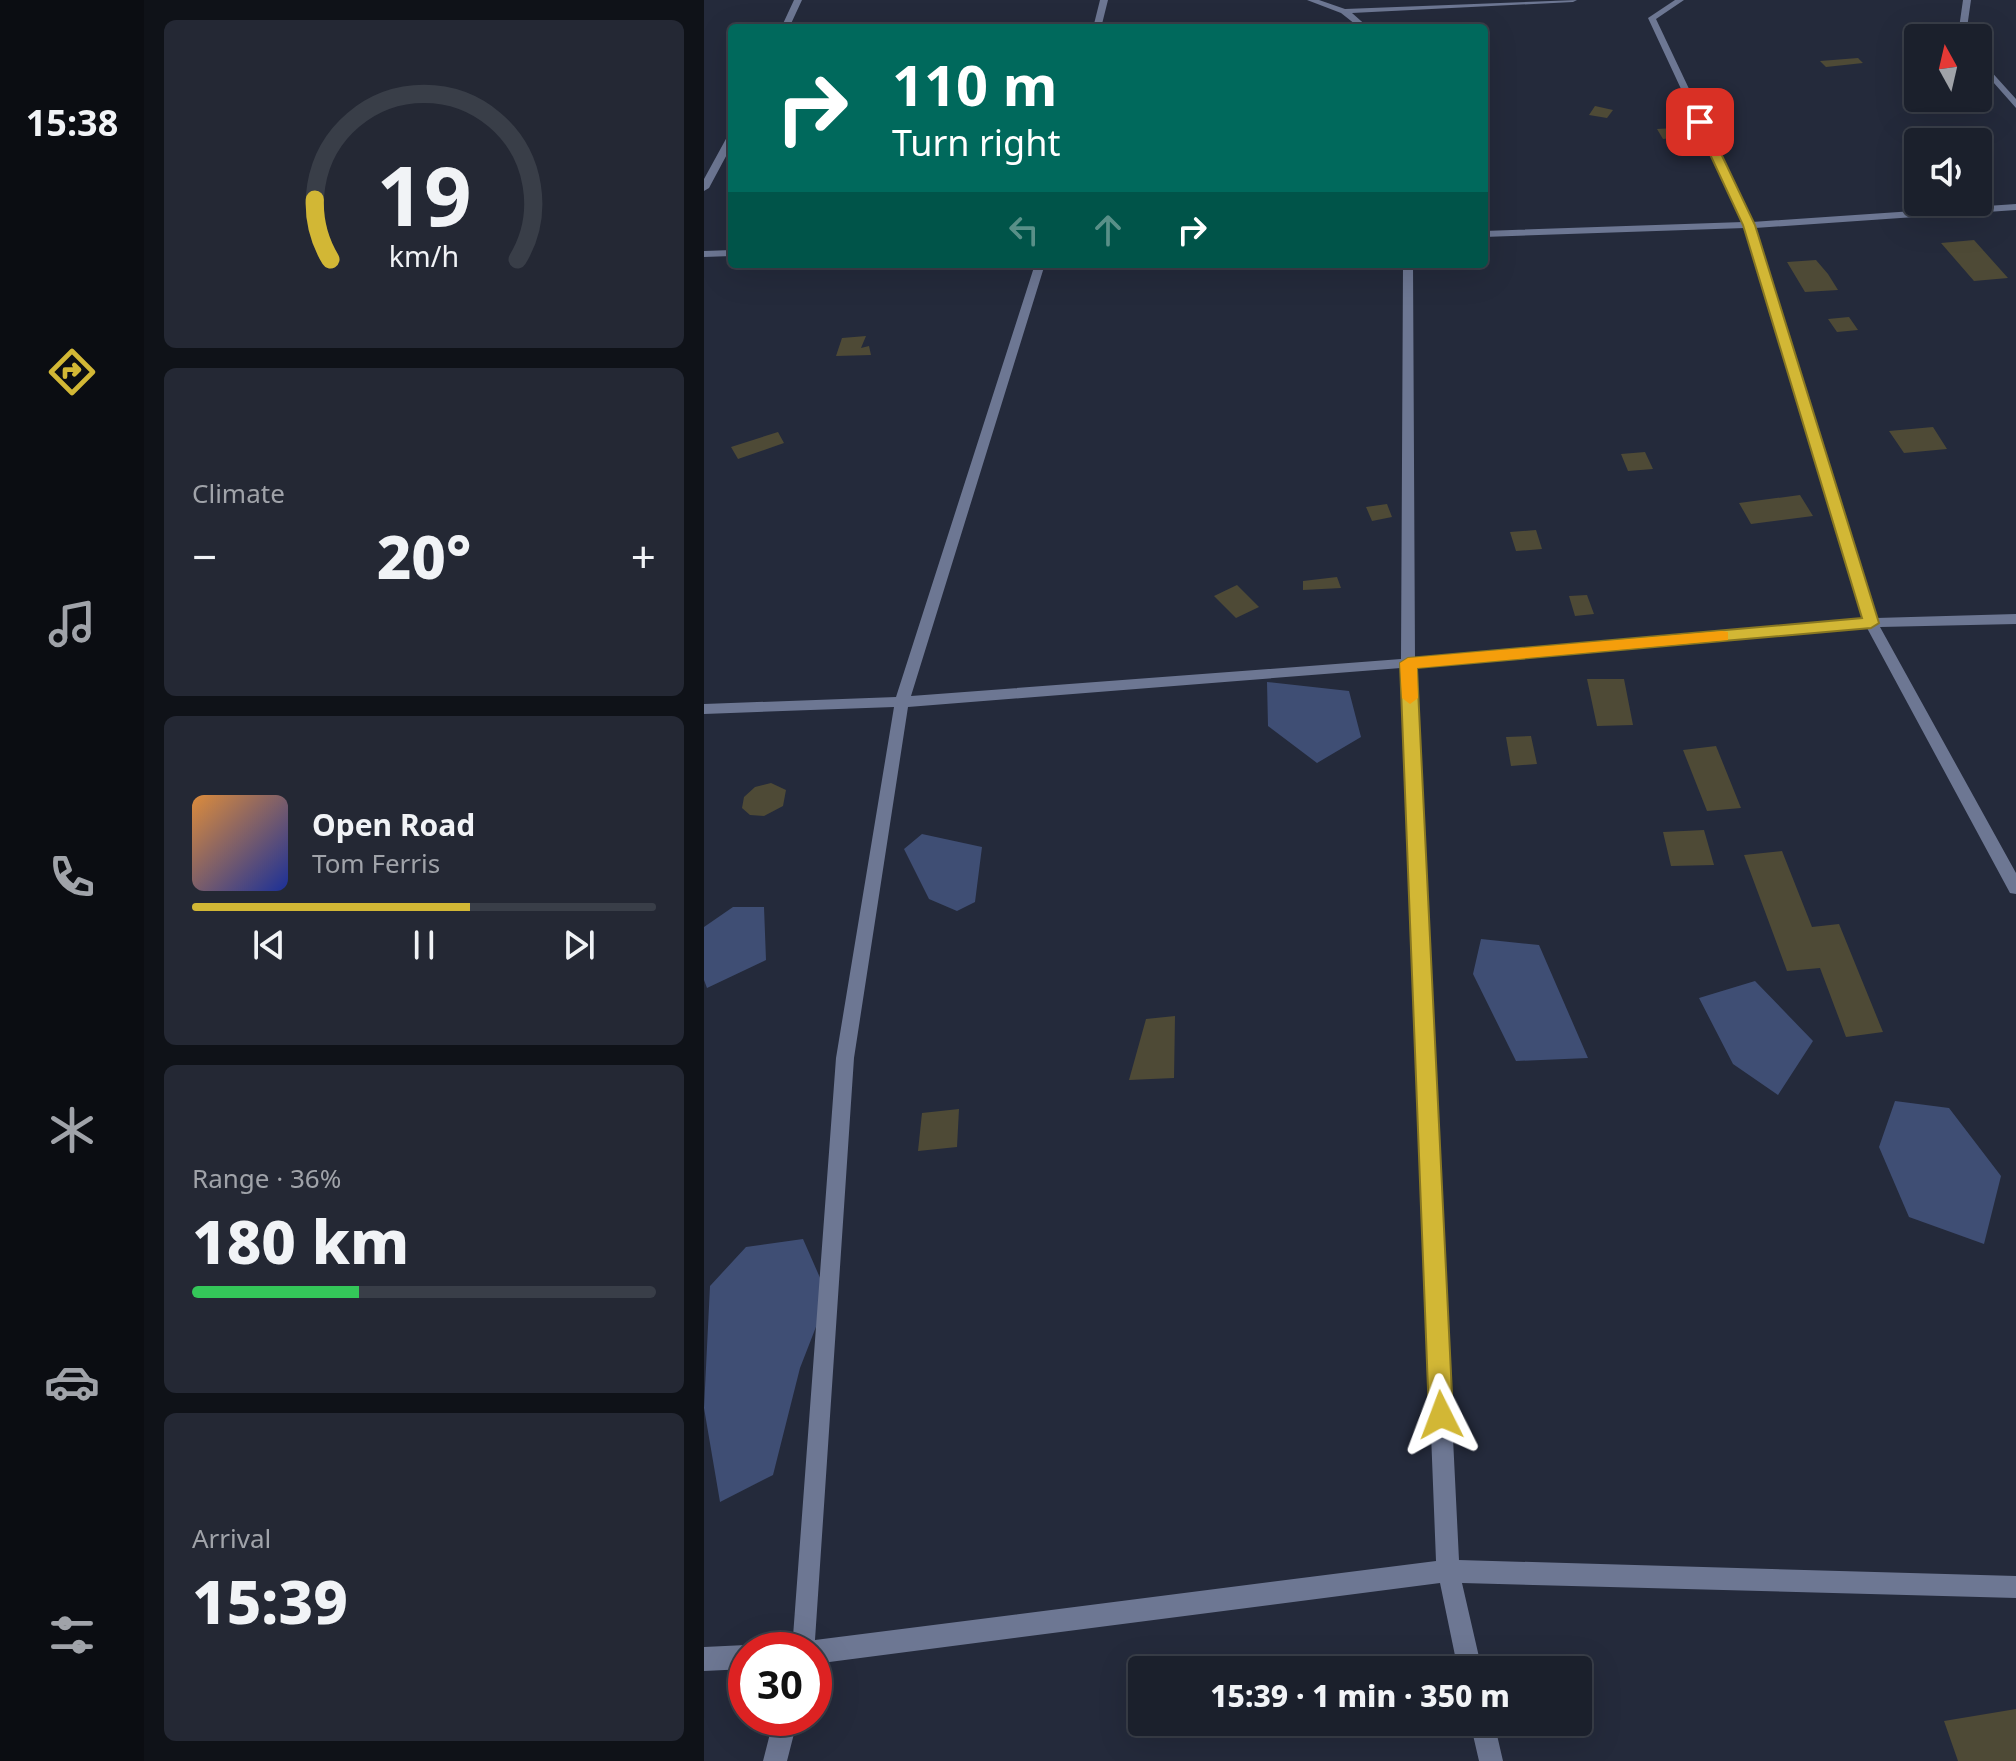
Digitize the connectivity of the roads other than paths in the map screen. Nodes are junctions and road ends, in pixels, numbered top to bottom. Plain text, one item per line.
1 (798, 0) edge
2 (1104, 0) edge
3 (1311, 0) edge
4 (1573, 0) edge
5 (1680, 0) edge
6 (1967, 0) edge
7 (1344, 11) junction
8 (787, 24) edge
9 (1098, 24) edge
10 (1360, 24) edge
11 (1964, 24) edge
12 (1992, 77) edge
13 (2016, 105) edge
14 (728, 144) edge
15 (704, 188) edge
16 (2016, 207) edge
17 (1749, 225) junction
18 (1488, 234) edge
19 (728, 253) edge
20 (704, 254) edge
21 (1039, 268) edge
22 (1408, 268) edge
23 (2016, 619) edge
24 (1871, 623) junction
25 (1408, 663) junction
26 (902, 702) junction
27 (704, 709) edge
28 (2016, 888) edge
29 (1448, 1571) junction
30 (2016, 1587) edge
31 (804, 1632) edge
32 (832, 1650) edge
33 (1467, 1656) edge
34 (728, 1658) edge
35 (704, 1659) edge
36 (781, 1736) edge
37 (1485, 1736) edge
38 (775, 1761) edge
39 (1491, 1761) edge

1 - 8 street
2 - 9 street
3 - 7 street
4 - 7 street
5 - 17 street
6 - 11 street
7 - 10 street
12 - 13 street
14 - 15 street
16 - 17 street
17 - 18 street
17 - 24 street
19 - 20 street
21 - 26 street
22 - 25 street
23 - 24 street
24 - 25 street
24 - 28 street
25 - 26 street
25 - 29 street
26 - 27 street
26 - 31 street
29 - 30 street
29 - 32 street
29 - 33 street
34 - 35 street
36 - 38 street
37 - 39 street

